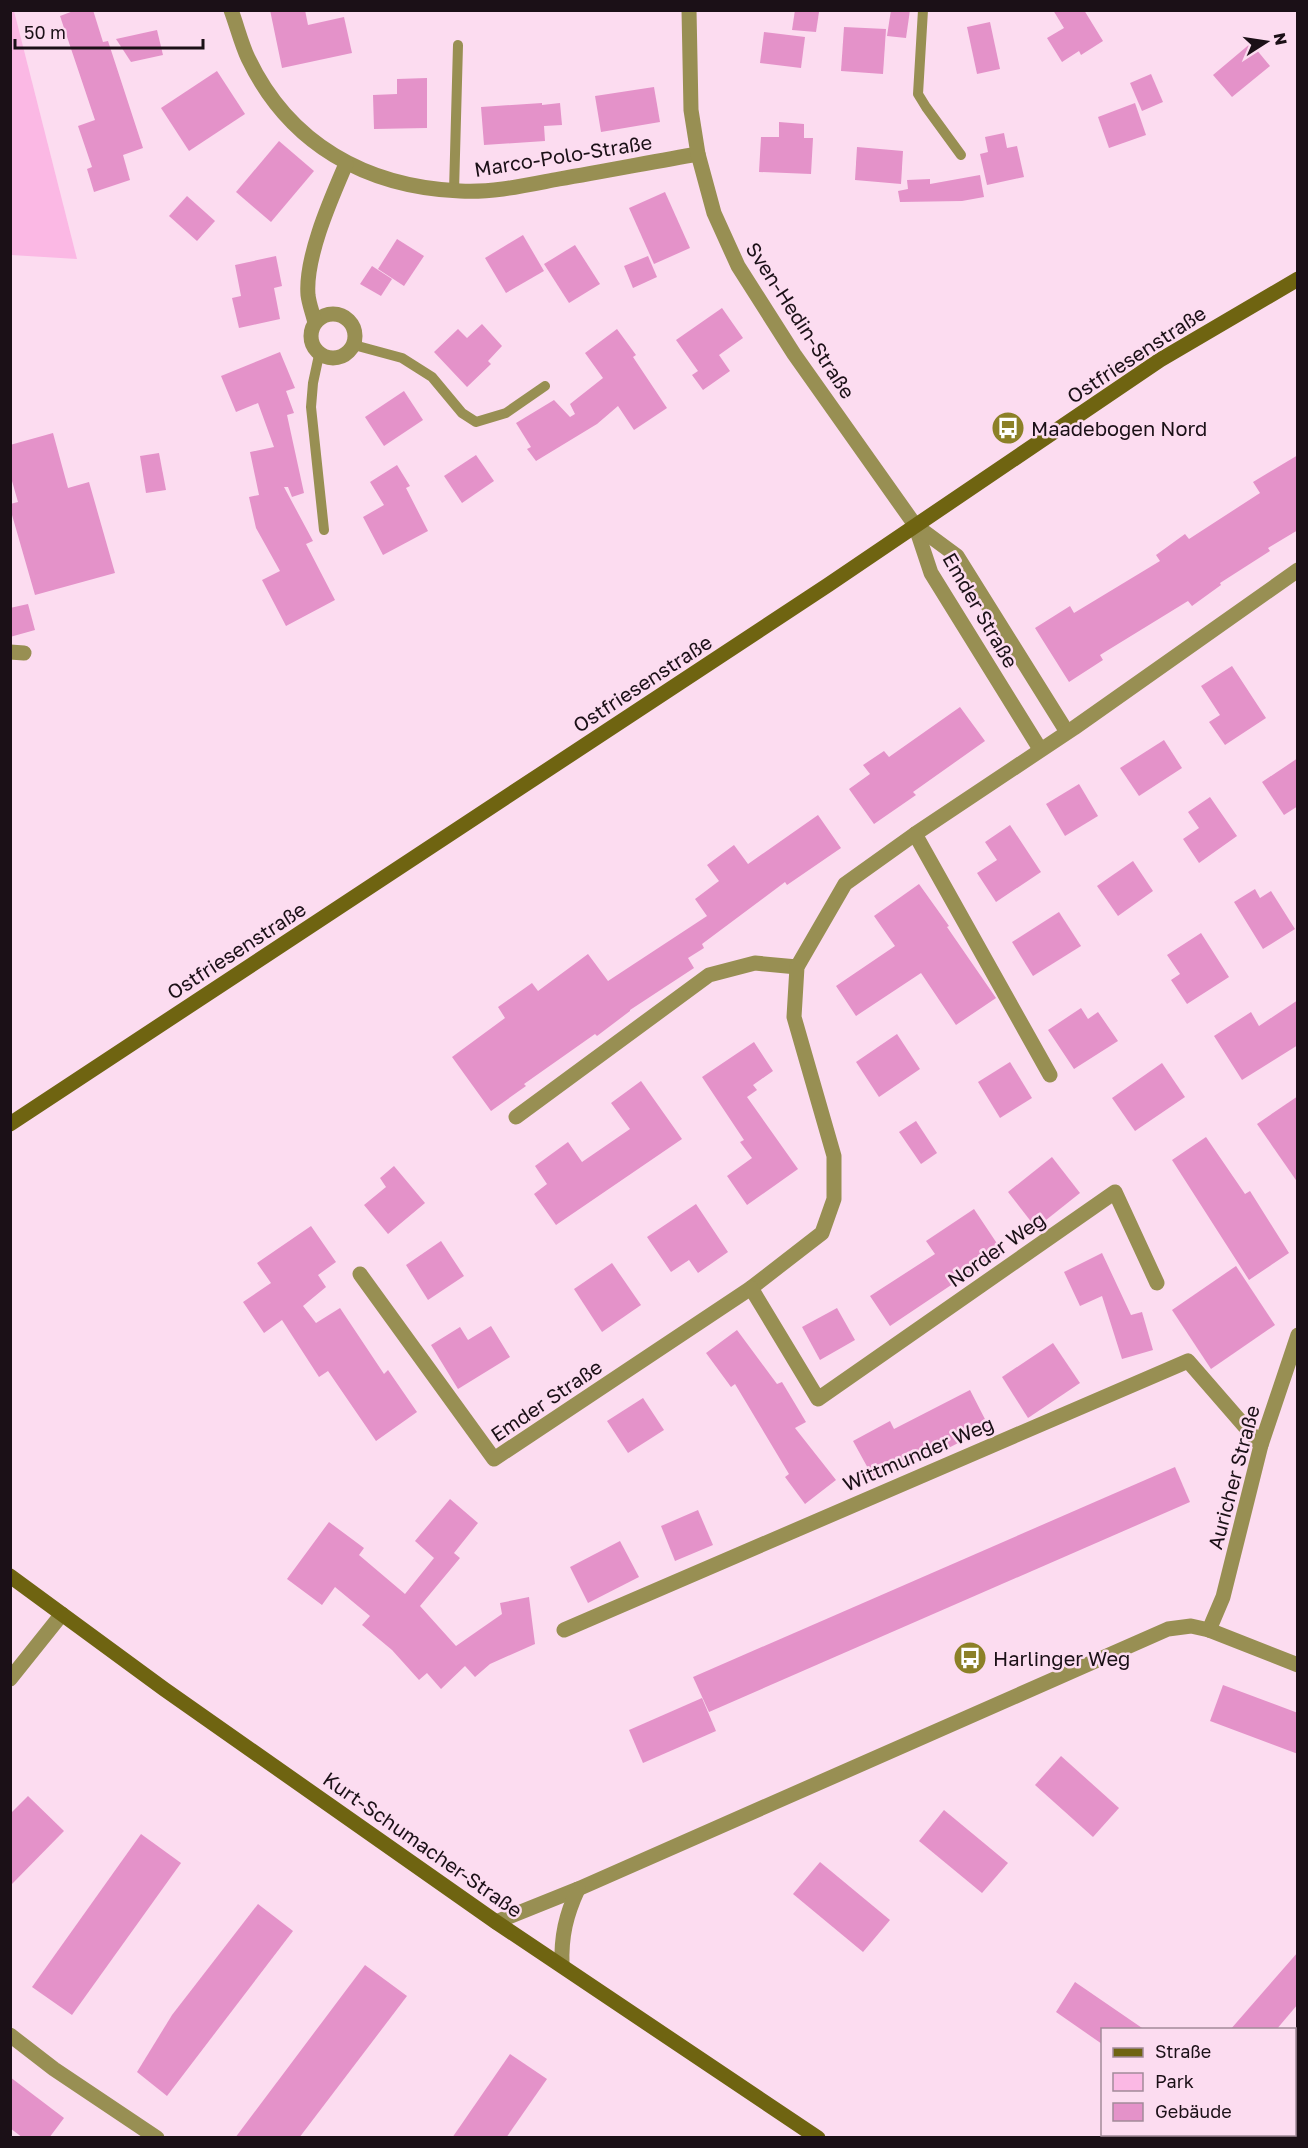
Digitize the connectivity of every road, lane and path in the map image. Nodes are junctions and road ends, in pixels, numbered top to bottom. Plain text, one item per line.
1 (231, 10) edge
2 (689, 10) edge
3 (923, 10) edge
4 (458, 45) dead end
5 (698, 154) junction
6 (961, 155) dead end
7 (346, 164) junction
8 (454, 191) junction
9 (1298, 279) edge
10 (315, 322) junction
11 (354, 345) junction
12 (319, 355) junction
13 (545, 386) dead end
14 (915, 525) junction
15 (324, 530) dead end
16 (1298, 570) edge
17 (1067, 732) junction
18 (1040, 749) junction
19 (915, 834) junction
20 (797, 967) junction
21 (1050, 1075) dead end
22 (516, 1117) dead end
23 (10, 1124) edge
24 (360, 1274) dead end
25 (1157, 1283) dead end
26 (751, 1288) junction
27 (1298, 1335) edge
28 (1261, 1445) junction
29 (10, 1576) edge
30 (62, 1614) junction
31 (564, 1630) dead end
32 (1209, 1630) junction
33 (1298, 1665) edge
34 (10, 1679) edge
35 (578, 1889) junction
36 (496, 1922) junction
37 (562, 1965) junction
38 (10, 2035) edge
39 (157, 2138) edge
40 (818, 2138) edge

1 - 7 street, Marco-Polo-Straße
2 - 5 street, Sven-Hedin-Straße
3 - 6 lane
4 - 8 lane
5 - 8 street, Marco-Polo-Straße
5 - 14 street, Sven-Hedin-Straße
7 - 8 street, Marco-Polo-Straße
7 - 10 street
9 - 14 main road, Ostfriesenstraße
10 - 11 street
10 - 12 street
11 - 12 street
11 - 13 lane
12 - 15 lane
14 - 17 street, Emder Straße
14 - 18 street, Emder Straße
14 - 23 main road, Ostfriesenstraße
16 - 17 street, Emder Straße
17 - 18 street, Emder Straße
18 - 19 street, Emder Straße
19 - 20 street, Emder Straße
19 - 21 street
20 - 22 street
20 - 26 street, Emder Straße
24 - 26 street, Emder Straße
25 - 26 street, Norder Weg
27 - 28 street, Auricher Straße
28 - 31 street, Wittmunder Weg
28 - 32 street, Auricher Straße
29 - 30 main road, Kurt-Schumacher-Straße
30 - 34 street
30 - 36 main road, Kurt-Schumacher-Straße
32 - 33 street
32 - 35 street
35 - 36 street
35 - 37 street
36 - 37 main road, Kurt-Schumacher-Straße
37 - 40 main road, Kurt-Schumacher-Straße
38 - 39 street

